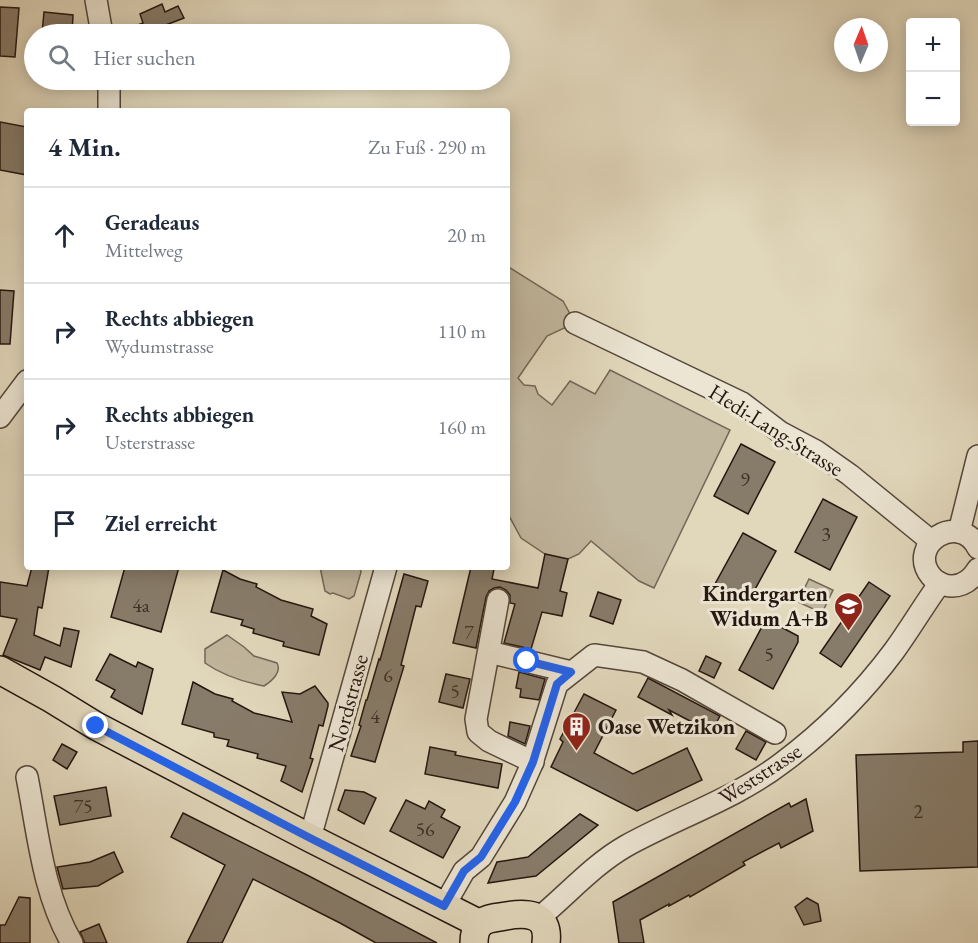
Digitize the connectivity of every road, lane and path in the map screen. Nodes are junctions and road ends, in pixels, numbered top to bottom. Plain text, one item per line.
1 (96, 0) edge
2 (100, 24) edge
3 (109, 90) edge
4 (109, 108) edge
5 (575, 323) dead end
6 (24, 385) edge
7 (0, 417) edge
8 (978, 456) edge
9 (959, 532) junction
10 (932, 541) junction
11 (978, 549) edge
12 (385, 570) edge
13 (978, 571) edge
14 (940, 583) junction
15 (498, 600) dead end
16 (489, 652) junction
17 (0, 670) edge
18 (571, 672) junction
19 (775, 733) dead end
20 (533, 762) junction
21 (27, 777) dead end
22 (310, 838) junction
23 (444, 906) junction
24 (542, 931) edge
25 (477, 933) edge
26 (72, 943) edge

1 - 2 street
3 - 4 street
5 - 10 street, Hedi-Lang-Strasse
6 - 7 street
8 - 9 street
9 - 10 street
9 - 11 street
10 - 14 street
12 - 22 street, Nordstrasse
13 - 14 street
14 - 24 street, Weststrasse
15 - 16 street
16 - 18 street
16 - 20 street
17 - 22 main road
18 - 19 street
18 - 20 street
20 - 23 street
21 - 26 street
22 - 23 main road
23 - 25 main road
24 - 25 main road

